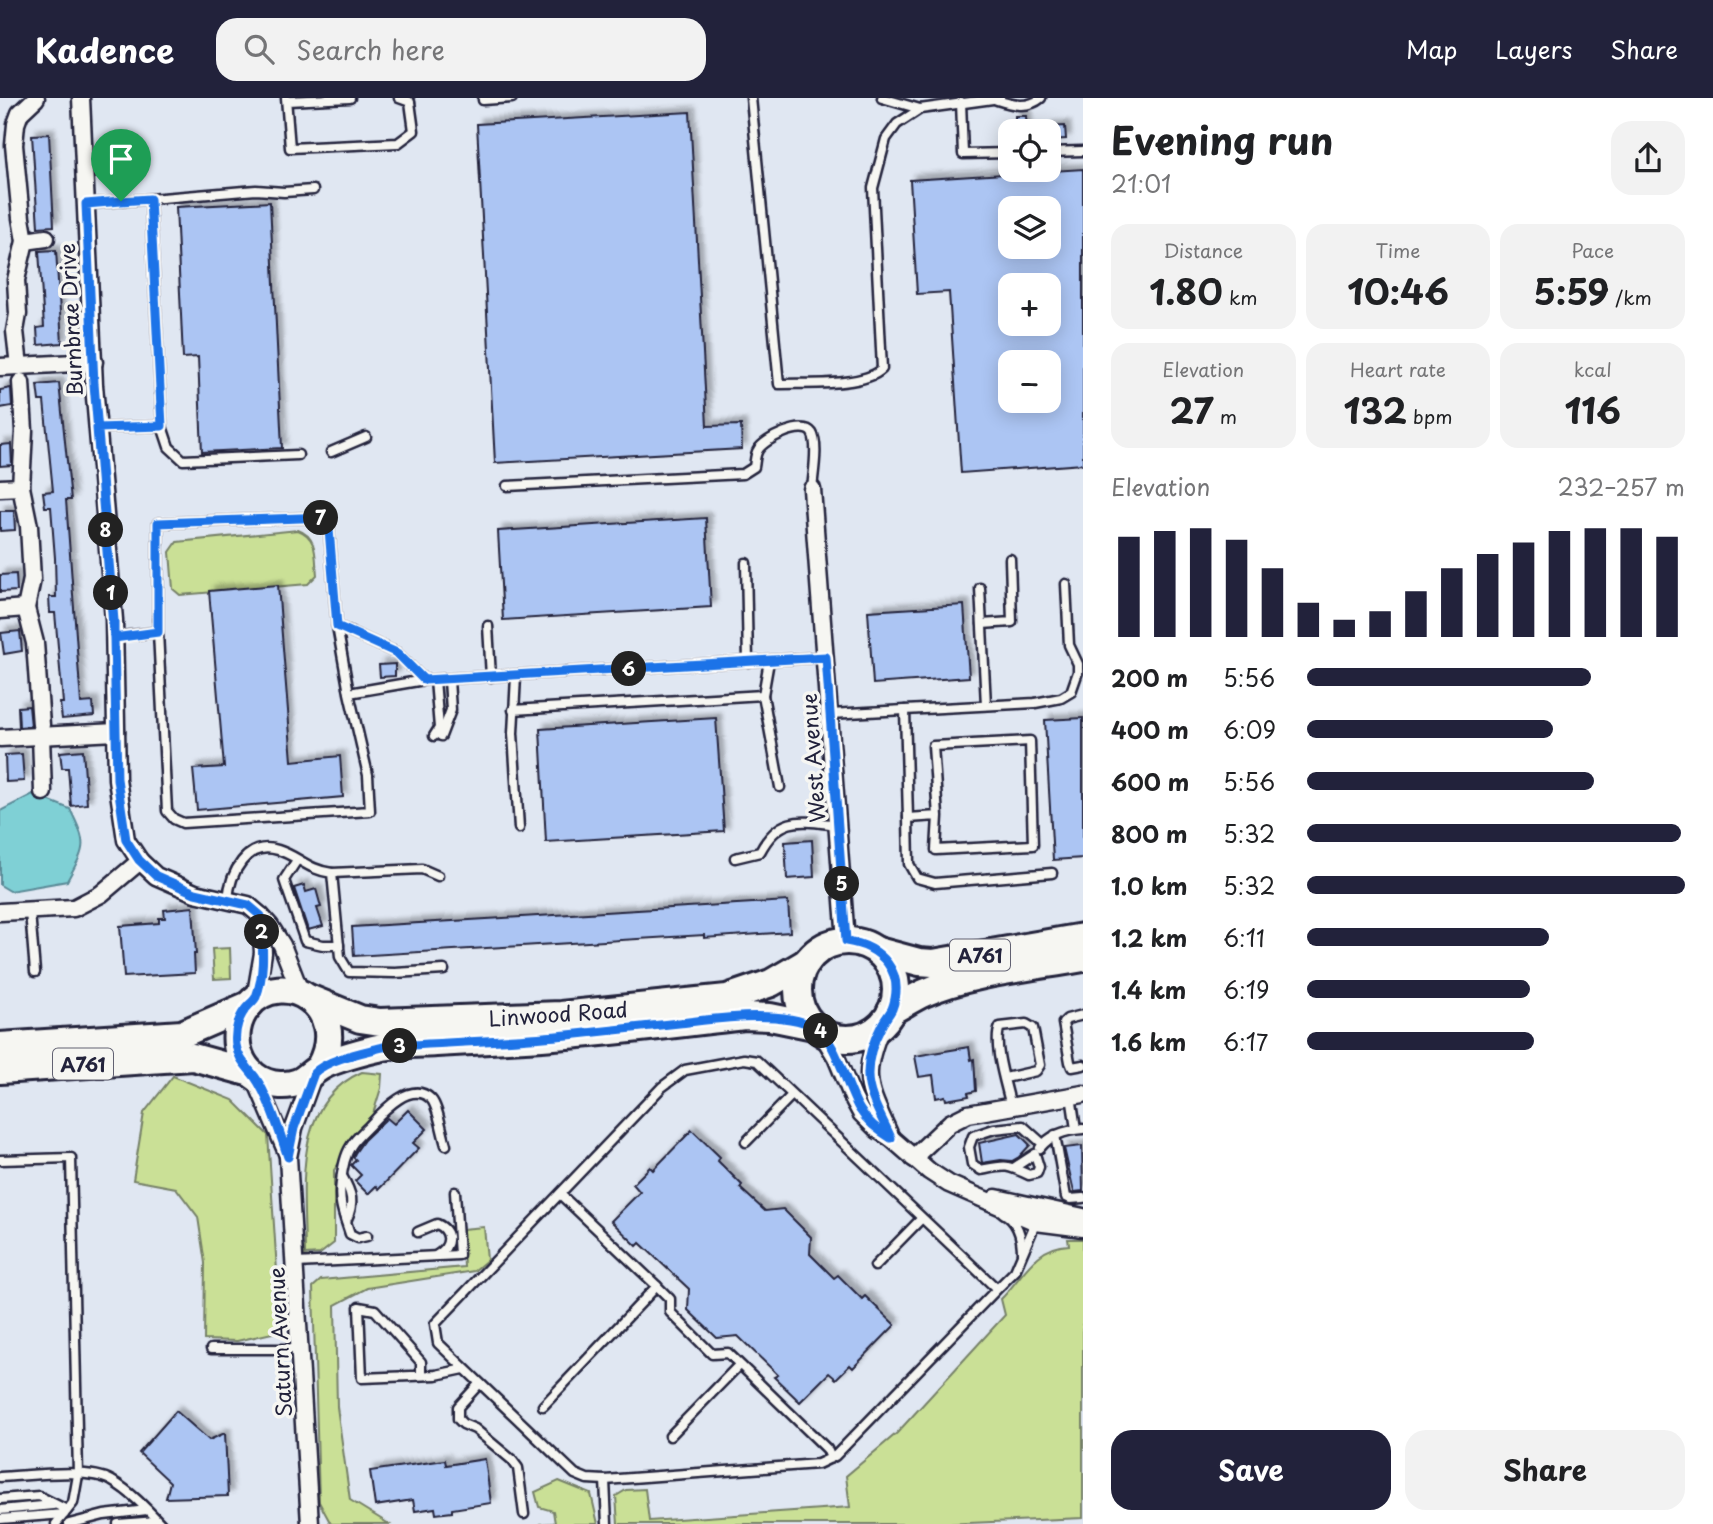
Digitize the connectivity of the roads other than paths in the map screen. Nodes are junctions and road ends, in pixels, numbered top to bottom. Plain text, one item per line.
1 (36, 98) edge
2 (82, 98) edge
3 (350, 98) edge
4 (399, 98) edge
5 (512, 98) edge
6 (751, 98) edge
7 (882, 98) edge
8 (1041, 98) edge
9 (287, 99) edge
10 (998, 99) edge
11 (483, 100) dead end
12 (961, 102) junction
13 (920, 109) junction
14 (1083, 151) edge
15 (1061, 152) edge
16 (998, 153) edge
17 (313, 190) dead end
18 (150, 199) junction
19 (86, 204) junction
20 (46, 239) dead end
21 (25, 241) junction
22 (94, 362) junction
23 (0, 367) edge
24 (20, 374) junction
25 (162, 426) junction
26 (97, 428) junction
27 (366, 437) dead end
28 (331, 452) dead end
29 (298, 455) dead end
30 (507, 486) dead end
31 (21, 487) junction
32 (0, 488) edge
33 (812, 489) joint
34 (1010, 559) dead end
35 (746, 563) dead end
36 (1066, 584) dead end
37 (980, 588) dead end
38 (26, 608) junction
39 (0, 610) edge
40 (982, 624) junction
41 (337, 626) junction
42 (488, 626) dead end
43 (158, 632) junction
44 (114, 638) junction
45 (826, 657) junction
46 (769, 661) junction
47 (748, 662) junction
48 (516, 676) junction
49 (491, 677) junction
50 (424, 680) junction
51 (435, 680) junction
52 (449, 680) junction
53 (349, 693) junction
54 (764, 695) junction
55 (986, 705) junction
56 (513, 710) junction
57 (905, 710) junction
58 (830, 713) junction
59 (41, 730) junction
60 (116, 732) junction
61 (0, 738) edge
62 (780, 787) dead end
63 (43, 792) dead end
64 (938, 816) junction
65 (908, 818) junction
66 (838, 825) junction
67 (519, 828) dead end
68 (735, 858) dead end
69 (139, 860) junction
70 (297, 860) junction
71 (332, 873) junction
72 (1052, 873) dead end
73 (438, 876) dead end
74 (228, 900) junction
75 (0, 912) edge
76 (30, 912) junction
77 (261, 916) junction
78 (1083, 937) edge
79 (846, 941) junction
80 (339, 945) junction
81 (877, 951) junction
82 (1083, 958) edge
83 (807, 962) junction
84 (444, 970) dead end
85 (35, 972) dead end
86 (304, 995) junction
87 (252, 1002) junction
88 (1083, 1016) edge
89 (886, 1018) junction
90 (818, 1029) junction
91 (0, 1046) edge
92 (1083, 1065) edge
93 (0, 1070) edge
94 (317, 1070) junction
95 (253, 1074) junction
96 (1005, 1078) junction
97 (792, 1095) junction
98 (1077, 1095) edge
99 (1011, 1107) junction
100 (1080, 1129) edge
101 (1055, 1135) junction
102 (891, 1138) junction
103 (746, 1142) dead end
104 (1043, 1144) junction
105 (446, 1145) dead end
106 (1035, 1154) junction
107 (288, 1157) junction
108 (913, 1158) junction
109 (0, 1160) edge
110 (1016, 1167) junction
111 (963, 1191) junction
112 (455, 1192) dead end
113 (560, 1194) junction
114 (995, 1198) junction
115 (1083, 1198) edge
116 (1083, 1217) edge
117 (921, 1219) junction
118 (1036, 1222) junction
119 (1083, 1228) edge
120 (418, 1232) dead end
121 (367, 1236) dead end
122 (435, 1256) junction
123 (1022, 1256) junction
124 (296, 1263) junction
125 (875, 1266) dead end
126 (657, 1286) junction
127 (997, 1289) junction
128 (211, 1349) dead end
129 (300, 1349) junction
130 (739, 1365) junction
131 (464, 1368) junction
132 (421, 1375) junction
133 (479, 1384) junction
134 (543, 1406) dead end
135 (670, 1436) dead end
136 (831, 1458) junction
137 (78, 1475) junction
138 (0, 1477) edge
139 (605, 1480) junction
140 (0, 1499) edge
141 (55, 1505) junction
142 (0, 1510) edge
143 (147, 1510) junction
144 (66, 1512) junction
145 (524, 1514) dead end
146 (0, 1519) edge
147 (85, 1520) junction
148 (159, 1522) edge
149 (56, 1524) edge
150 (71, 1524) edge
151 (97, 1524) edge
152 (118, 1524) edge
153 (310, 1524) edge
154 (607, 1524) edge

1 - 21 street
2 - 19 street, Burnbrae Drive
3 - 9 lane
4 - 9 lane
5 - 11 lane
6 - 13 lane
7 - 13 lane
8 - 10 lane
10 - 12 lane
12 - 13 lane
12 - 16 lane
14 - 15 lane
17 - 18 lane
18 - 19 lane
18 - 25 lane
19 - 22 street, Burnbrae Drive
20 - 21 street
21 - 24 street
22 - 24 street
22 - 26 street, Burnbrae Drive
23 - 24 street
24 - 31 street
25 - 26 lane
25 - 29 lane
26 - 44 street, Burnbrae Drive
27 - 28 lane
30 - 33 lane
31 - 32 street
31 - 38 street
33 - 45 street, West Avenue
34 - 40 lane
35 - 47 lane
36 - 55 lane
37 - 40 lane
38 - 39 street
38 - 59 street
40 - 55 lane
41 - 43 lane
41 - 50 lane
41 - 53 lane
42 - 49 lane
43 - 44 lane
43 - 53 lane
44 - 60 street, Burnbrae Drive
45 - 46 lane
45 - 58 street, West Avenue
46 - 47 lane
46 - 54 lane
47 - 48 lane
48 - 49 lane
48 - 56 lane
49 - 52 lane
50 - 51 lane
50 - 53 lane
51 - 52 lane
51 - 52 lane
54 - 56 lane
54 - 62 lane
55 - 57 lane
56 - 67 lane
57 - 58 lane
57 - 65 lane
58 - 66 street, West Avenue
59 - 60 street
59 - 61 street
59 - 63 street
60 - 69 street, Burnbrae Drive
64 - 64 lane
64 - 65 lane
65 - 72 lane
66 - 68 lane
66 - 79 street, West Avenue
69 - 74 street, Burnbrae Drive
69 - 76 street
70 - 71 lane
70 - 74 lane
70 - 80 lane
71 - 73 lane
71 - 80 lane
74 - 77 street, Burnbrae Drive
75 - 76 street
76 - 85 lane
77 - 86 street, Burnbrae Drive
77 - 87 street
78 - 81 main road, A761
79 - 81 main road
79 - 83 main road
80 - 84 lane
81 - 89 main road
82 - 89 main road, A761
83 - 86 main road, Linwood Road
83 - 90 main road
86 - 87 main road
86 - 94 main road
87 - 91 main road, A761
87 - 95 main road
88 - 92 lane
89 - 90 main road
89 - 102 street
90 - 94 main road, Linwood Road
90 - 102 street
93 - 95 main road, A761
94 - 95 main road
94 - 107 street, Saturn Avenue
95 - 107 street, Saturn Avenue
96 - 96 lane
96 - 99 lane
97 - 103 lane
97 - 113 lane
97 - 117 lane
98 - 99 street
98 - 100 lane
99 - 108 street
100 - 101 lane
101 - 104 lane
101 - 115 lane
102 - 108 street
104 - 106 lane
104 - 110 lane
105 - 121 lane
106 - 110 lane
106 - 110 lane
107 - 124 street, Saturn Avenue
108 - 111 street
109 - 137 lane
111 - 114 street
111 - 118 street
111 - 123 lane
112 - 122 lane
113 - 126 lane
113 - 131 lane
114 - 116 street
114 - 118 lane
117 - 125 lane
117 - 127 lane
118 - 119 street
118 - 123 lane
120 - 122 lane
122 - 124 lane
123 - 127 lane
124 - 129 street, Saturn Avenue
126 - 130 lane
126 - 134 lane
127 - 136 lane
128 - 129 lane
129 - 153 street, Saturn Avenue
130 - 135 lane
130 - 136 lane
131 - 132 lane
131 - 133 lane
132 - 132 lane
133 - 139 lane
133 - 145 lane
136 - 139 lane
137 - 138 lane
137 - 143 lane
137 - 144 lane
139 - 154 lane
140 - 141 lane
141 - 142 lane
141 - 144 lane
143 - 147 lane
143 - 148 lane
144 - 146 lane
144 - 149 lane
147 - 150 lane
147 - 151 lane
148 - 152 lane

